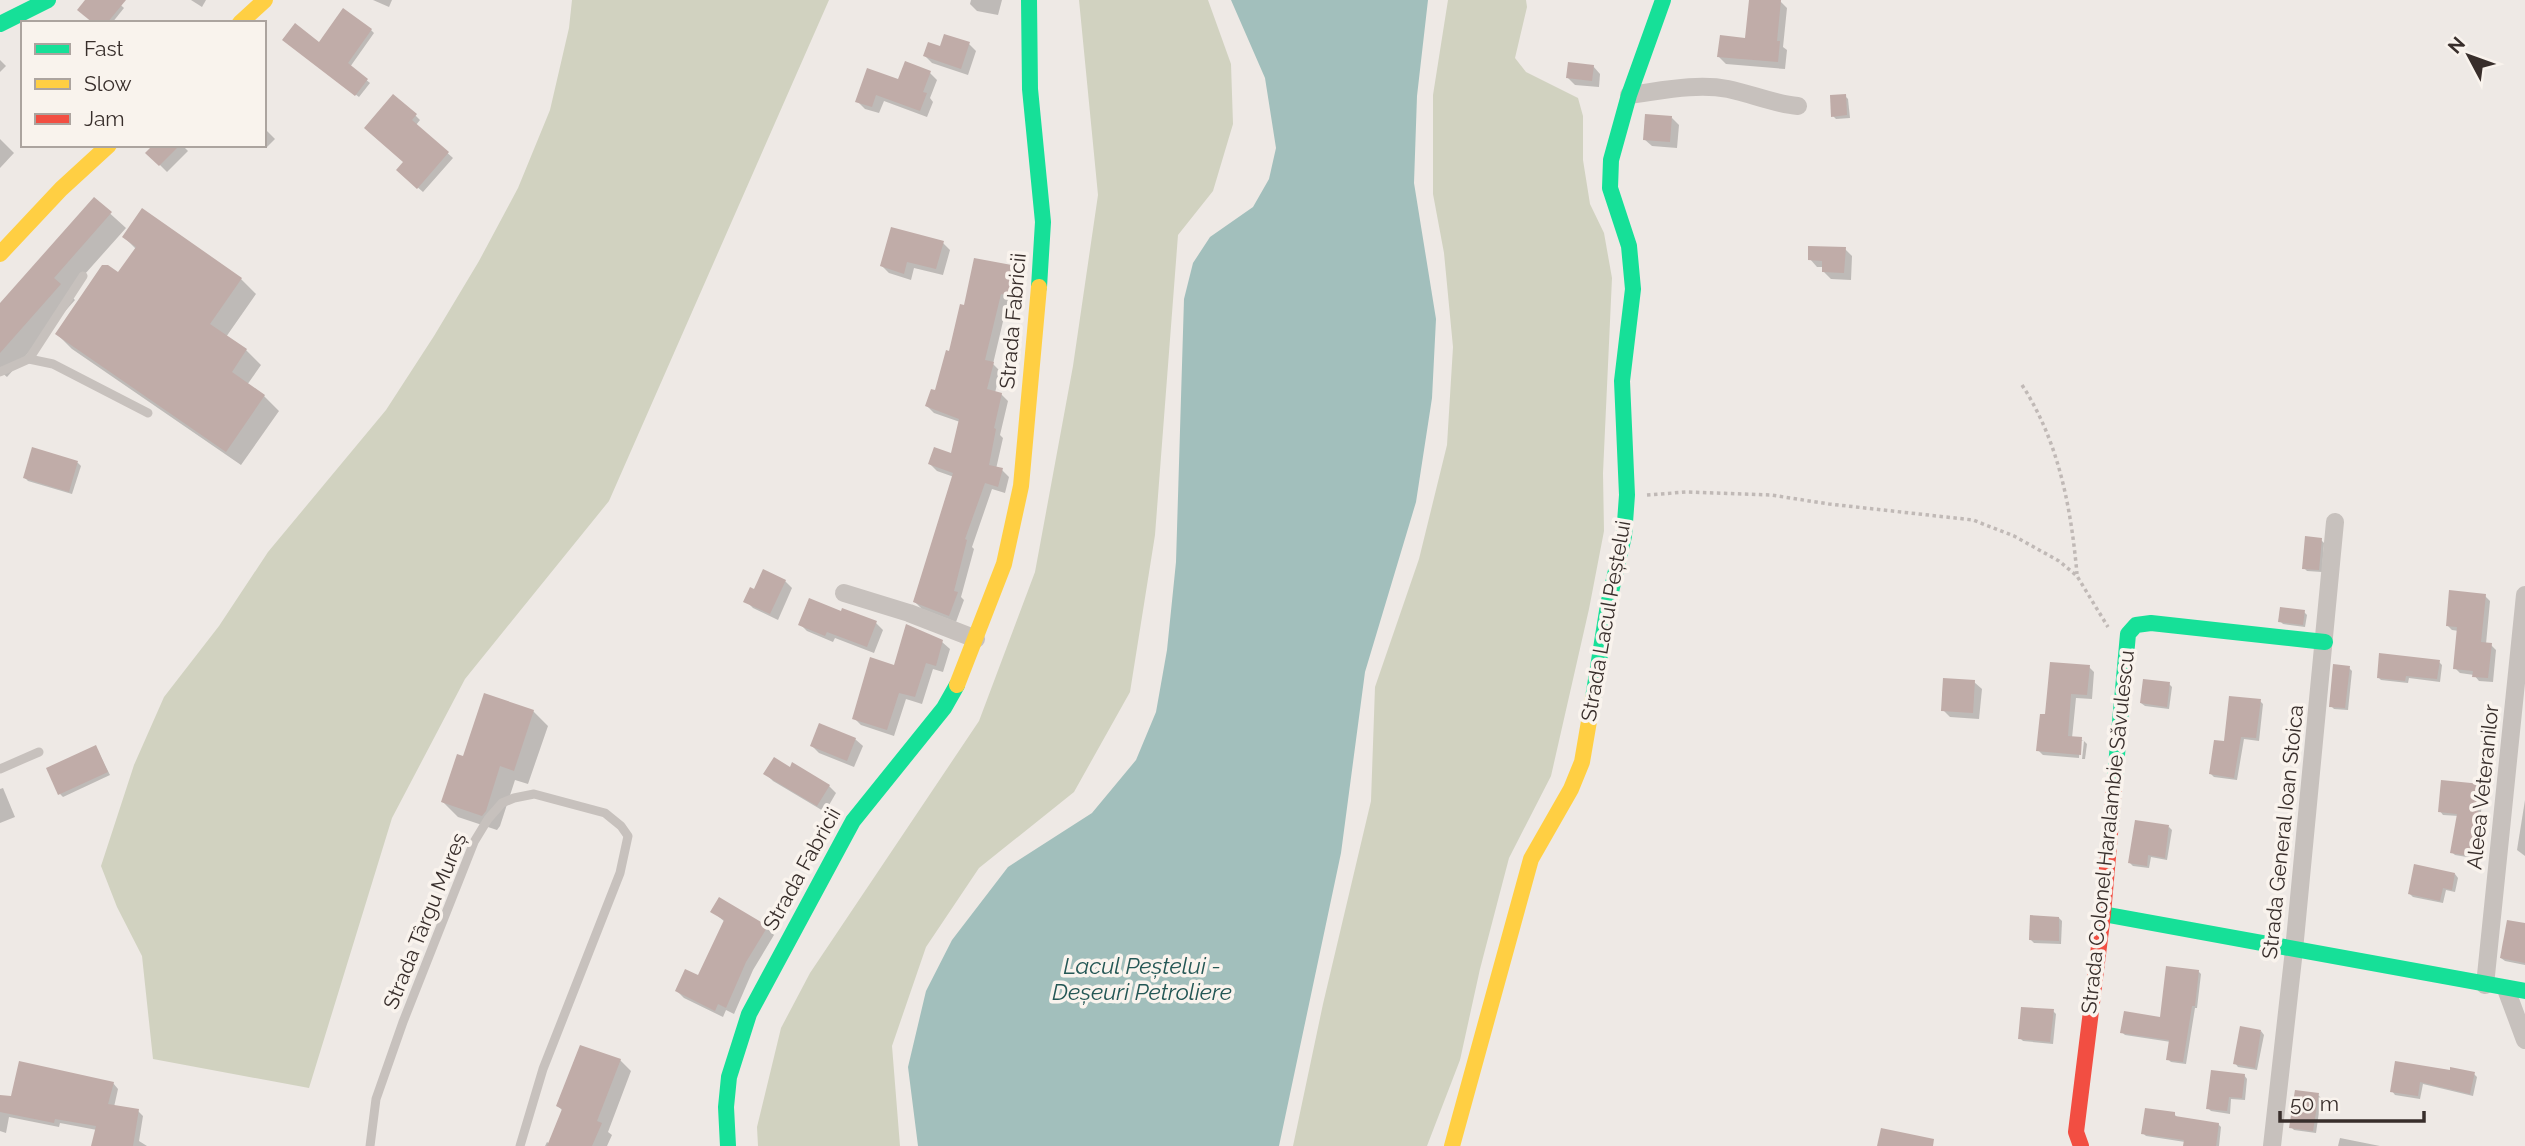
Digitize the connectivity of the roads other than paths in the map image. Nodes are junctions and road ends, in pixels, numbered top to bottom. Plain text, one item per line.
1 (48, 0) edge
2 (265, 0) edge
3 (1029, 0) edge
4 (1663, 0) edge
5 (242, 21) edge
6 (0, 24) edge
7 (1629, 95) junction
8 (1798, 106) dead end
9 (107, 147) edge
10 (0, 254) edge
11 (83, 276) dead end
12 (29, 359) junction
13 (0, 372) edge
14 (148, 413) dead end
15 (2335, 522) dead end
16 (844, 593) dead end
17 (2525, 595) edge
18 (976, 639) junction
19 (2325, 642) junction
20 (39, 752) dead end
21 (0, 769) edge
22 (2102, 914) junction
23 (2294, 950) junction
24 (2485, 985) junction
25 (2506, 989) junction
26 (2525, 991) edge
27 (2525, 1040) edge
28 (370, 1146) edge
29 (520, 1146) edge
30 (728, 1146) edge
31 (1452, 1146) edge
32 (2081, 1146) edge
33 (2272, 1146) edge

1 - 6 street
2 - 5 street
3 - 18 street, Strada Fabricii
4 - 7 street, Strada Lacul Peștelui
7 - 8 street
7 - 31 street, Strada Lacul Peștelui
9 - 10 street
11 - 12 lane
12 - 13 lane
12 - 14 lane
15 - 19 street, Strada General Ioan Stoica
16 - 18 street
17 - 24 street, Aleea Veteranilor
18 - 30 street, Strada Fabricii
19 - 22 street, Strada Colonel Haralambie Săvulescu
19 - 23 street, Strada General Ioan Stoica
20 - 21 lane
22 - 23 street
22 - 32 street, Strada Colonel Haralambie Săvulescu
23 - 24 street
23 - 33 street, Strada General Ioan Stoica
24 - 25 street
25 - 26 street
25 - 27 street
28 - 29 lane, Strada Târgu Mureș

